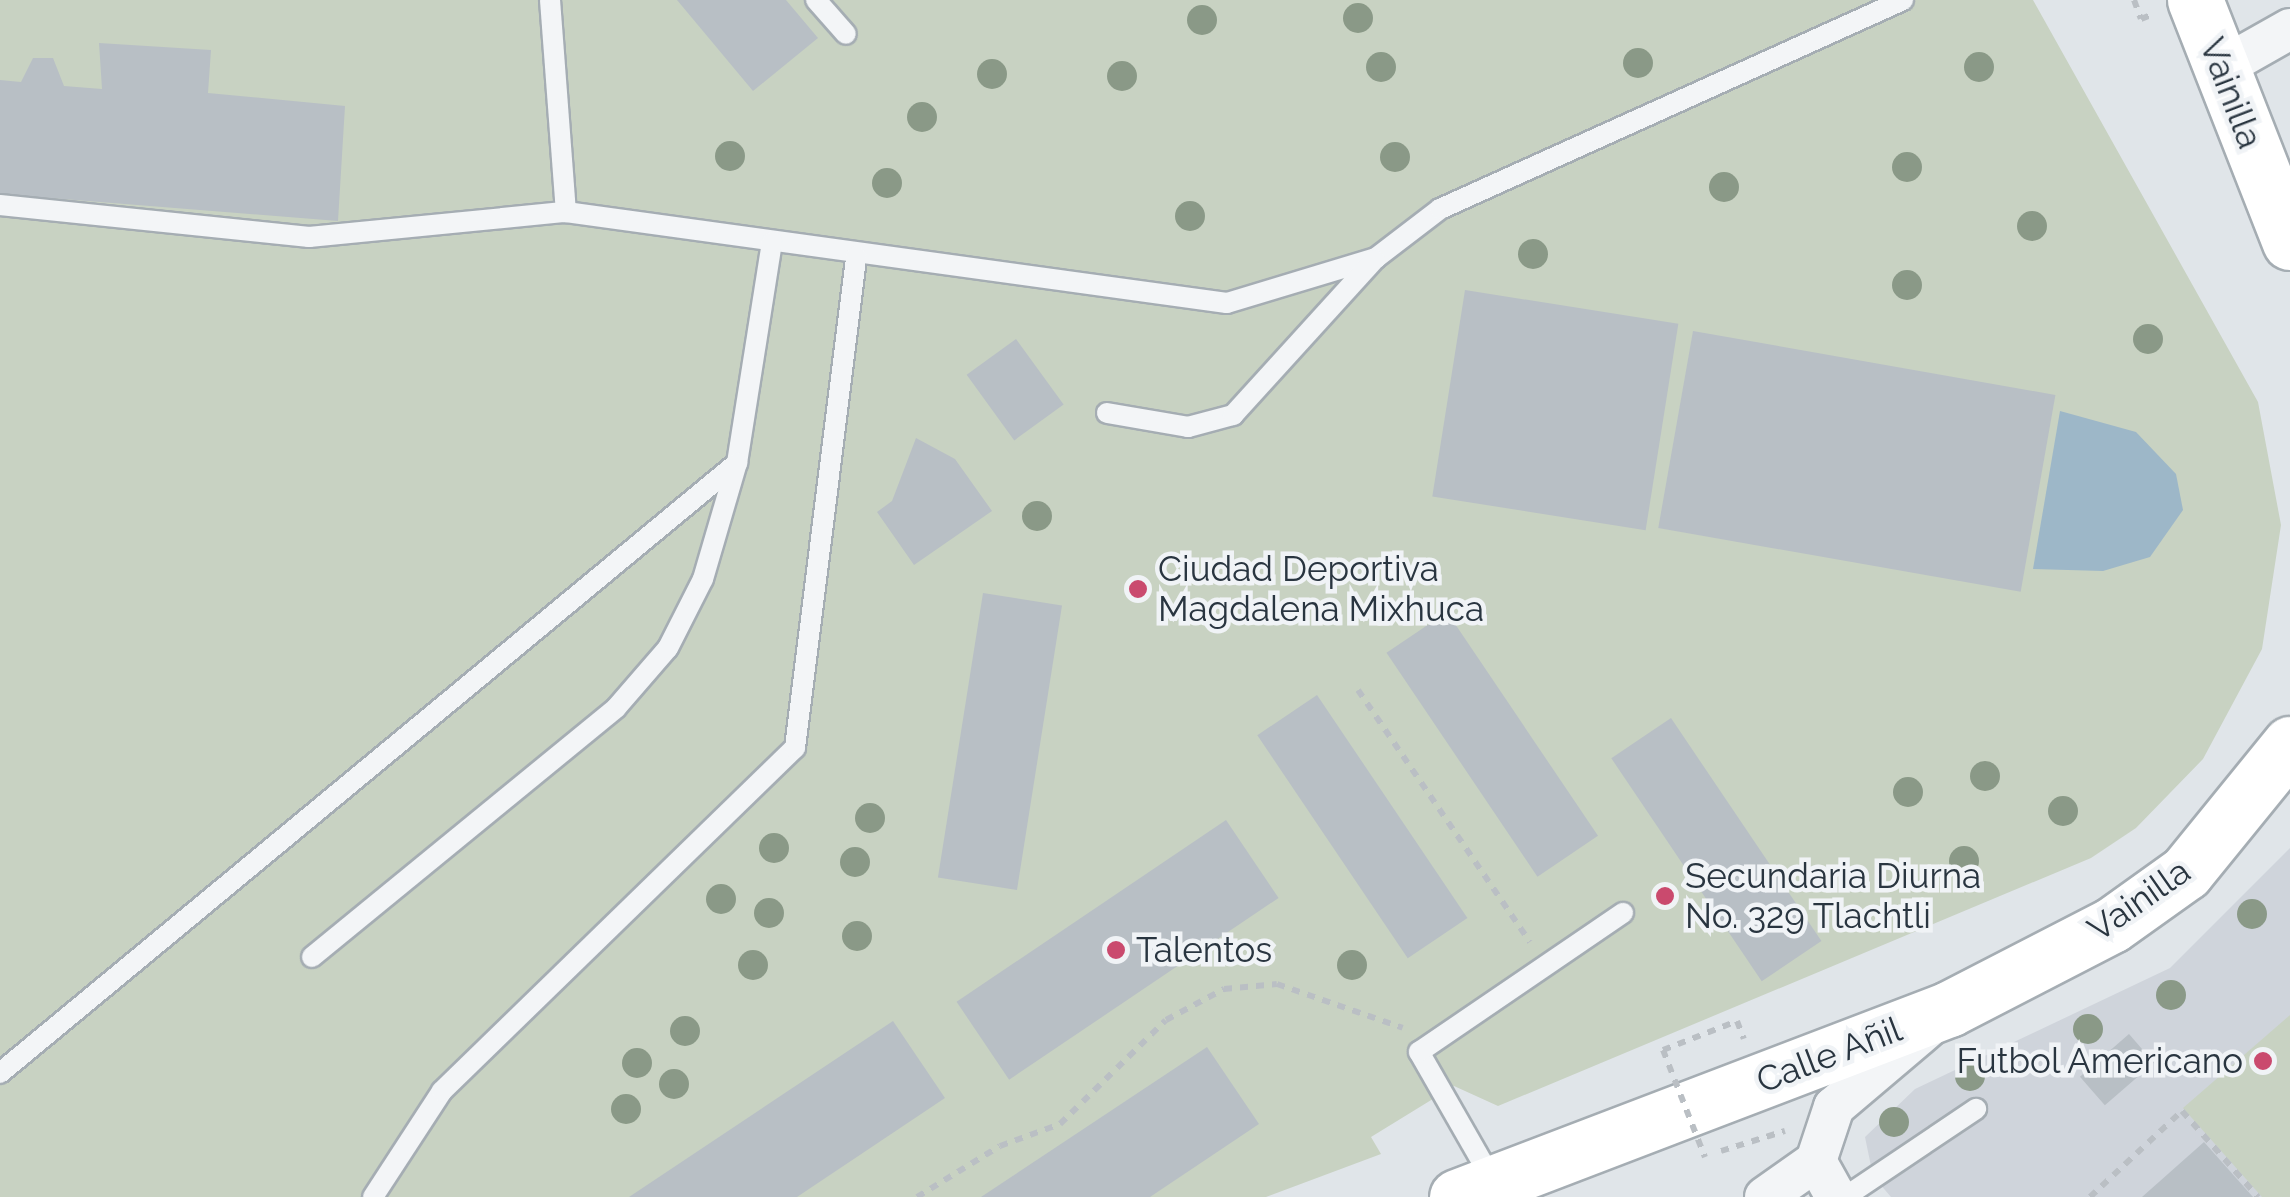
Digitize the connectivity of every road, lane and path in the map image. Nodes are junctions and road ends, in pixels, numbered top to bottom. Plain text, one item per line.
1 (550, 0) edge
2 (816, 0) edge
3 (1903, 0) edge
4 (2134, 0) edge
5 (2195, 0) edge
6 (2142, 18) dead end
7 (2290, 29) edge
8 (846, 34) dead end
9 (2221, 68) junction
10 (0, 205) edge
11 (566, 212) junction
12 (772, 242) junction
13 (2290, 242) edge
14 (856, 257) junction
15 (1376, 258) junction
16 (1107, 412) dead end
17 (737, 463) junction
18 (1358, 690) dead end
19 (2290, 744) edge
20 (1623, 913) dead end
21 (312, 957) dead end
22 (1545, 964) junction
23 (1949, 1009) junction
24 (1737, 1021) dead end
25 (1430, 1038) junction
26 (0, 1073) edge
27 (1976, 1109) dead end
28 (1778, 1130) dead end
29 (1816, 1161) junction
30 (1476, 1190) edge
31 (374, 1197) edge
32 (917, 1197) edge
33 (1765, 1197) edge
34 (1836, 1197) edge
35 (1845, 1197) edge
36 (2090, 1197) edge
37 (2258, 1197) edge

1 - 11 lane
2 - 8 lane
3 - 15 lane
4 - 6 path
5 - 9 main road, Vainilla
7 - 9 street
9 - 13 main road, Vainilla
10 - 11 lane
11 - 12 lane
12 - 14 lane
12 - 17 lane
14 - 15 lane
14 - 31 lane
15 - 16 lane
17 - 21 lane
17 - 26 lane
18 - 22 path
19 - 23 main road, Vainilla
20 - 22 lane
22 - 25 lane
23 - 29 street, Calle Añil
23 - 30 main road, Calle Añil
24 - 28 path, bridge
25 - 30 lane
25 - 32 path
27 - 35 lane
29 - 33 street
29 - 34 street
36 - 37 path

